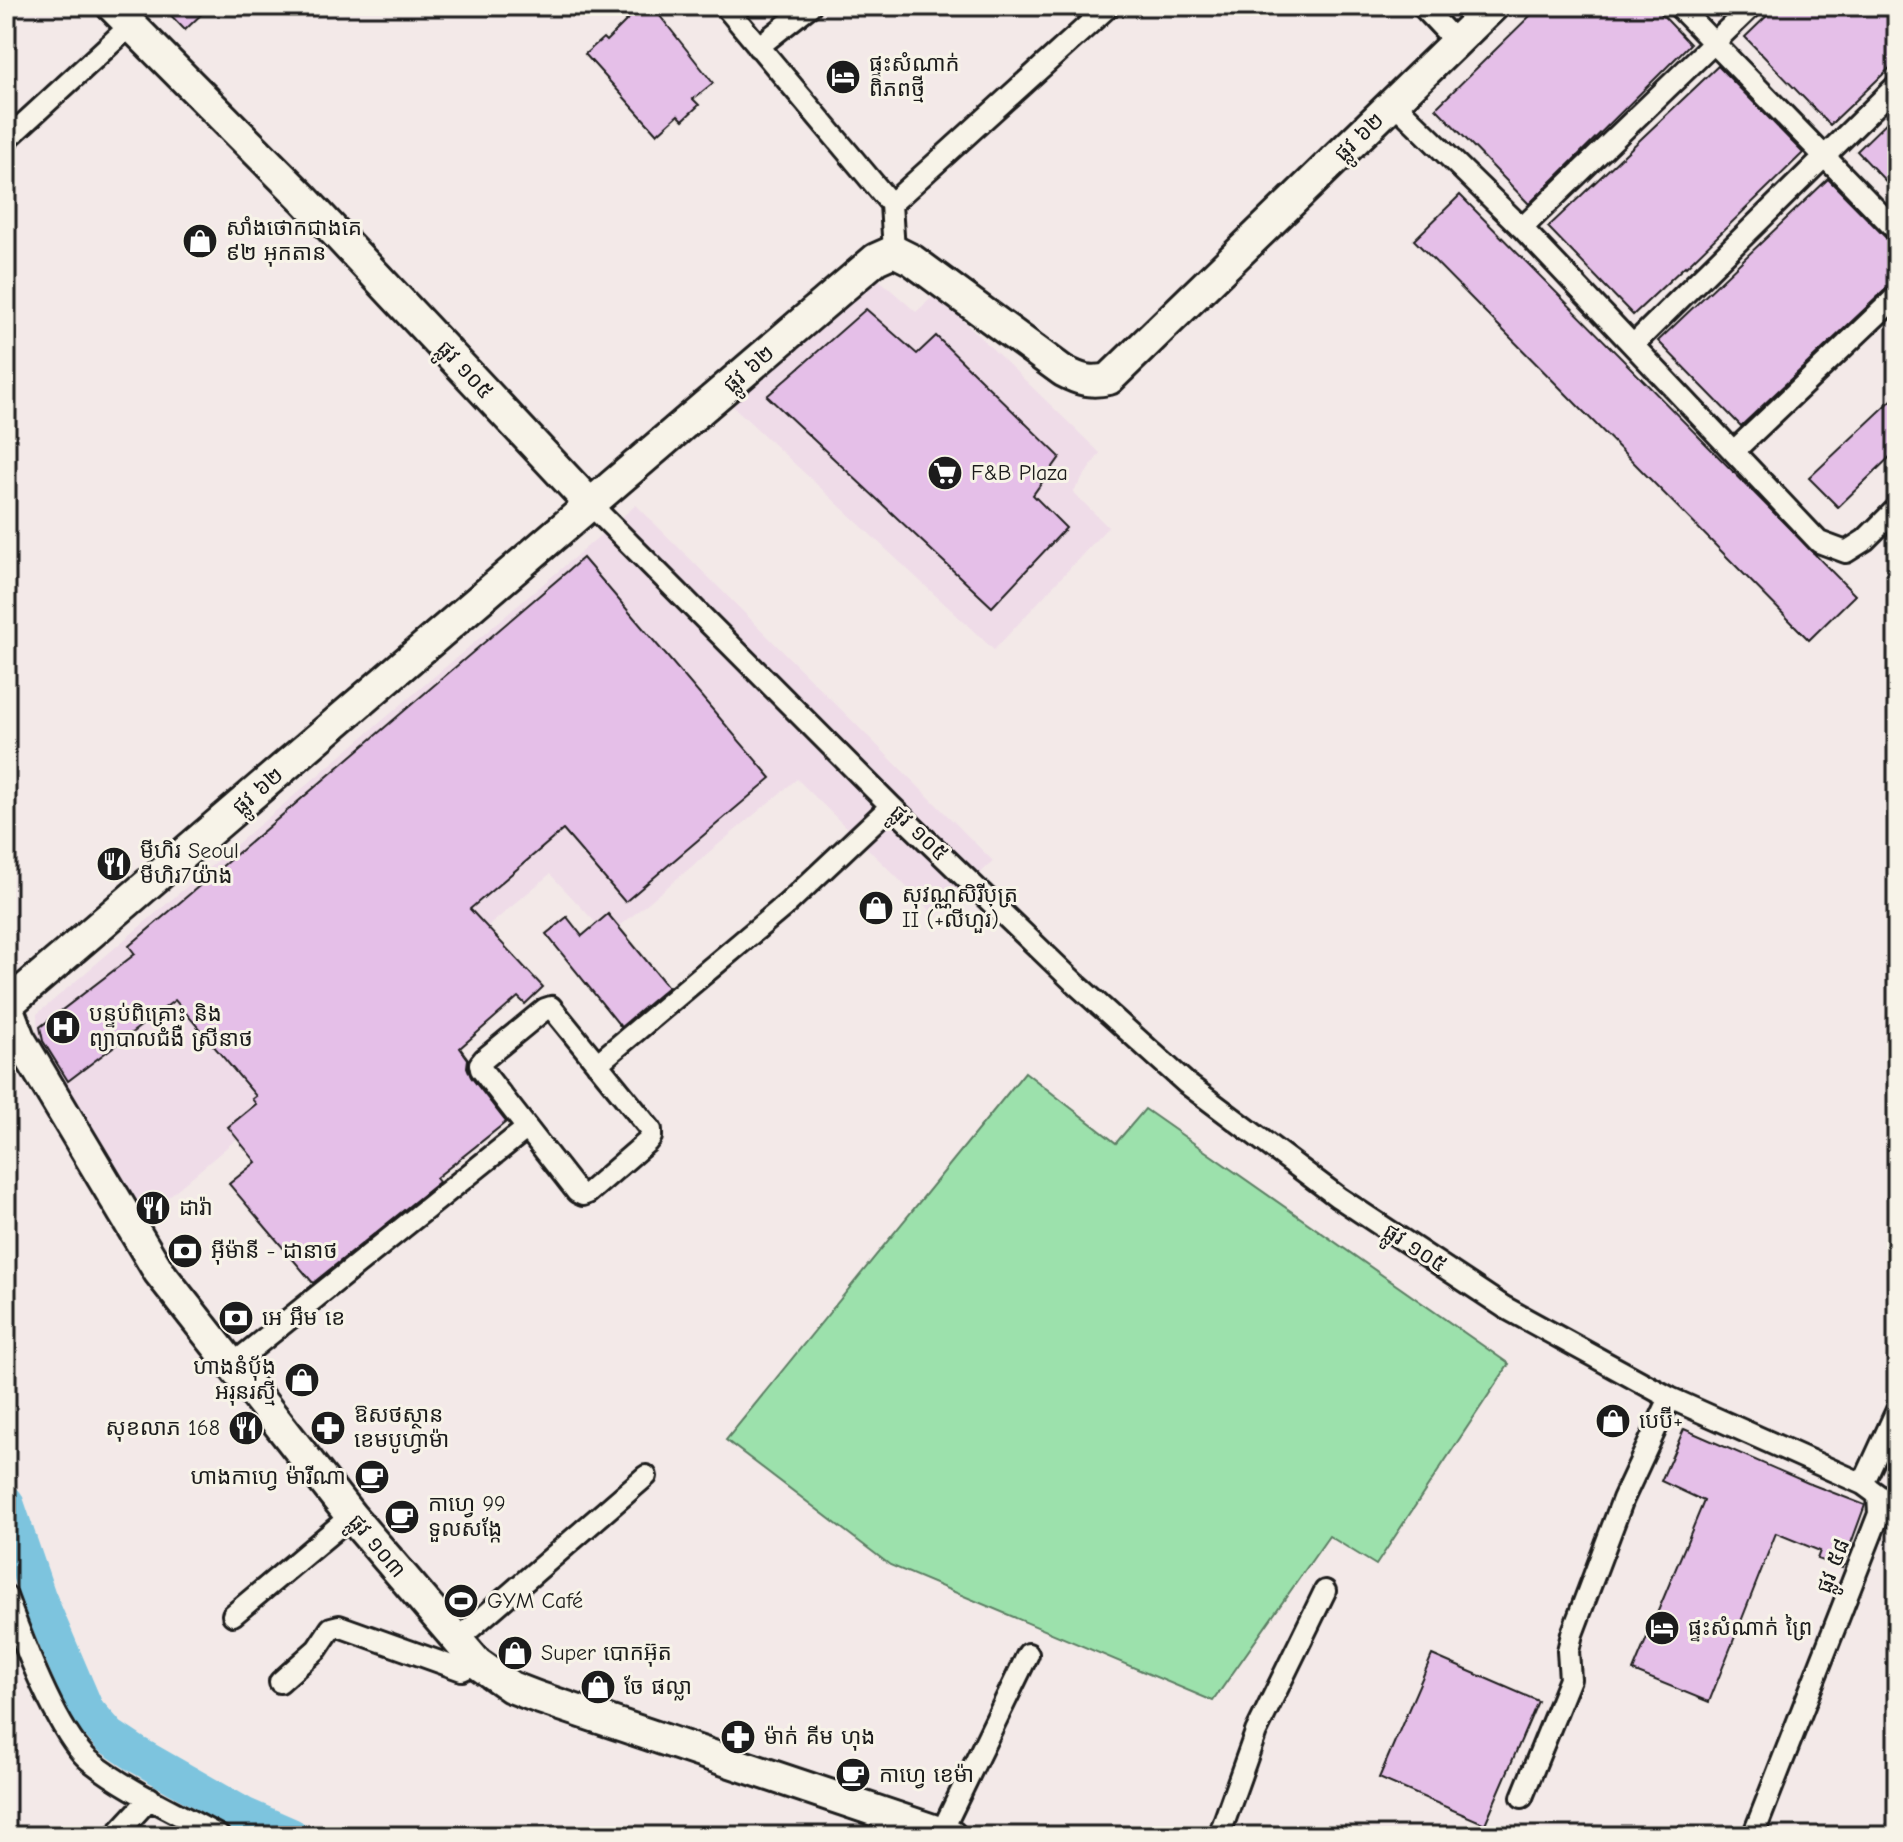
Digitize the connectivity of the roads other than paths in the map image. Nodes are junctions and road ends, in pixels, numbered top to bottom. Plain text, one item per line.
1 (725, 6) edge
2 (810, 6) edge
3 (1109, 6) edge
4 (1422, 6) edge
5 (1493, 6) edge
6 (1678, 6) edge
7 (1752, 6) edge
8 (121, 16) edge
9 (1456, 42) junction
10 (1714, 43) junction
11 (758, 47) junction
12 (1897, 85) edge
13 (1394, 103) junction
14 (6, 140) edge
15 (1824, 155) junction
16 (891, 204) junction
17 (1522, 228) junction
18 (1897, 231) edge
19 (894, 251) junction
20 (1897, 296) edge
21 (1633, 345) junction
22 (1734, 451) junction
23 (591, 505) junction
24 (1897, 508) edge
25 (891, 806) junction
26 (6, 1005) edge
27 (597, 1064) junction
28 (527, 1128) junction
29 (233, 1364) junction
30 (1670, 1398) junction
31 (1897, 1410) edge
32 (646, 1476) dead end
33 (1863, 1484) junction
34 (351, 1516) junction
35 (1325, 1591) dead end
36 (6, 1596) edge
37 (233, 1615) dead end
38 (457, 1640) junction
39 (1028, 1654) dead end
40 (477, 1663) junction
41 (280, 1682) dead end
42 (1522, 1797) dead end
43 (150, 1798) junction
44 (946, 1834) edge
45 (115, 1836) edge
46 (219, 1836) edge
47 (1219, 1836) edge
48 (1753, 1836) edge

1 - 11 street
2 - 11 street
3 - 16 street
4 - 9 street
5 - 9 street, ផ្លូវ ៦២
6 - 10 street
7 - 10 street
8 - 14 street
8 - 23 street, ផ្លូវ ១០៥
9 - 13 street, ផ្លូវ ៦២
10 - 15 street
10 - 17 street
11 - 16 street
12 - 15 street
13 - 17 street
13 - 19 street, ផ្លូវ ៦២
15 - 18 street
15 - 21 street
16 - 19 street
17 - 21 street
19 - 23 street, ផ្លូវ ៦២
20 - 22 street
21 - 22 street
22 - 24 street
23 - 25 street, ផ្លូវ ១០៥
23 - 26 street, ផ្លូវ ៦២
25 - 27 street
25 - 30 street, ផ្លូវ ១០៥
26 - 29 street, ផ្លូវ ១០៣
27 - 28 street
27 - 28 street
28 - 29 street
29 - 34 street, ផ្លូវ ១០៣
30 - 33 street, ផ្លូវ ១០៥
30 - 42 street
31 - 33 street
32 - 38 street
33 - 48 street, ផ្លូវ ៥៨
34 - 37 street
34 - 38 street, ផ្លូវ ១០៣
35 - 47 street
36 - 43 street
38 - 40 street, ផ្លូវ ១០៣
39 - 44 street
40 - 41 street
40 - 44 street, ផ្លូវ ១០៣
43 - 45 street
43 - 46 street

